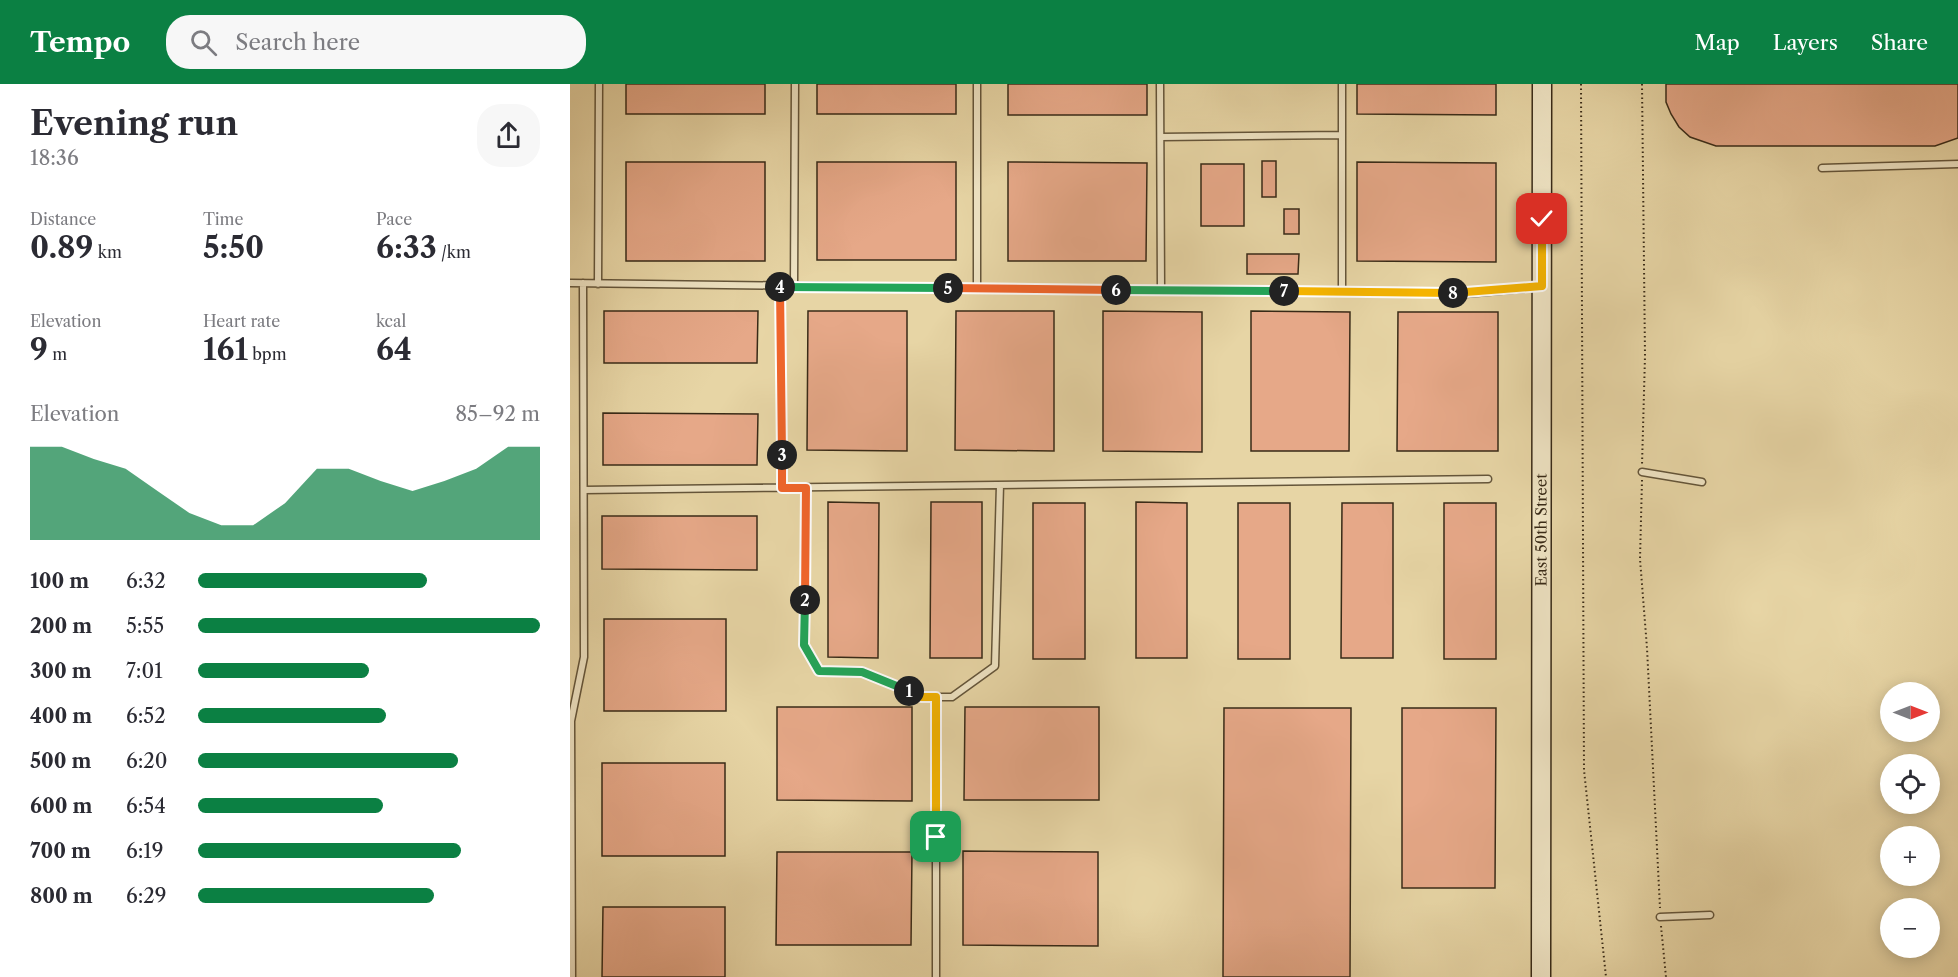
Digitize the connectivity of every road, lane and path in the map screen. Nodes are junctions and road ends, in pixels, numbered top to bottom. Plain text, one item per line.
1 (599, 84) edge
2 (795, 84) edge
3 (977, 84) edge
4 (1160, 84) edge
5 (1342, 84) edge
6 (1542, 84) edge
7 (1581, 84) edge
8 (1642, 84) edge
9 (1342, 135) junction
10 (1161, 137) junction
11 (1958, 164) edge
12 (1822, 168) dead end
13 (570, 283) edge
14 (583, 284) junction
15 (598, 284) junction
16 (780, 286) junction
17 (794, 286) junction
18 (1542, 286) junction
19 (977, 288) junction
20 (1161, 290) junction
21 (1342, 292) junction
22 (1642, 472) junction
23 (1488, 479) dead end
24 (1702, 482) dead end
25 (1000, 485) junction
26 (782, 488) junction
27 (806, 488) junction
28 (584, 490) junction
29 (936, 697) junction
30 (573, 700) edge
31 (1710, 915) dead end
32 (1660, 917) junction
33 (572, 977) edge
34 (936, 977) edge
35 (1541, 977) edge
36 (1606, 977) edge
37 (1666, 977) edge

1 - 15 lane
2 - 17 lane
3 - 19 lane
4 - 10 lane
5 - 9 lane
6 - 18 main road, East 50th Street
7 - 36 path
8 - 22 path
9 - 10 lane
9 - 21 lane
10 - 20 lane
11 - 12 lane
13 - 14 lane
14 - 15 lane
14 - 28 lane
15 - 16 lane
16 - 17 lane
16 - 26 lane
17 - 19 lane
18 - 21 lane
18 - 35 main road, East 50th Street
19 - 20 lane
20 - 21 lane
22 - 24 lane
22 - 32 path
23 - 25 lane
25 - 27 lane
25 - 29 lane
26 - 27 lane
26 - 28 lane
27 - 29 lane
28 - 30 lane
29 - 34 lane
30 - 33 lane
31 - 32 lane
32 - 37 path

